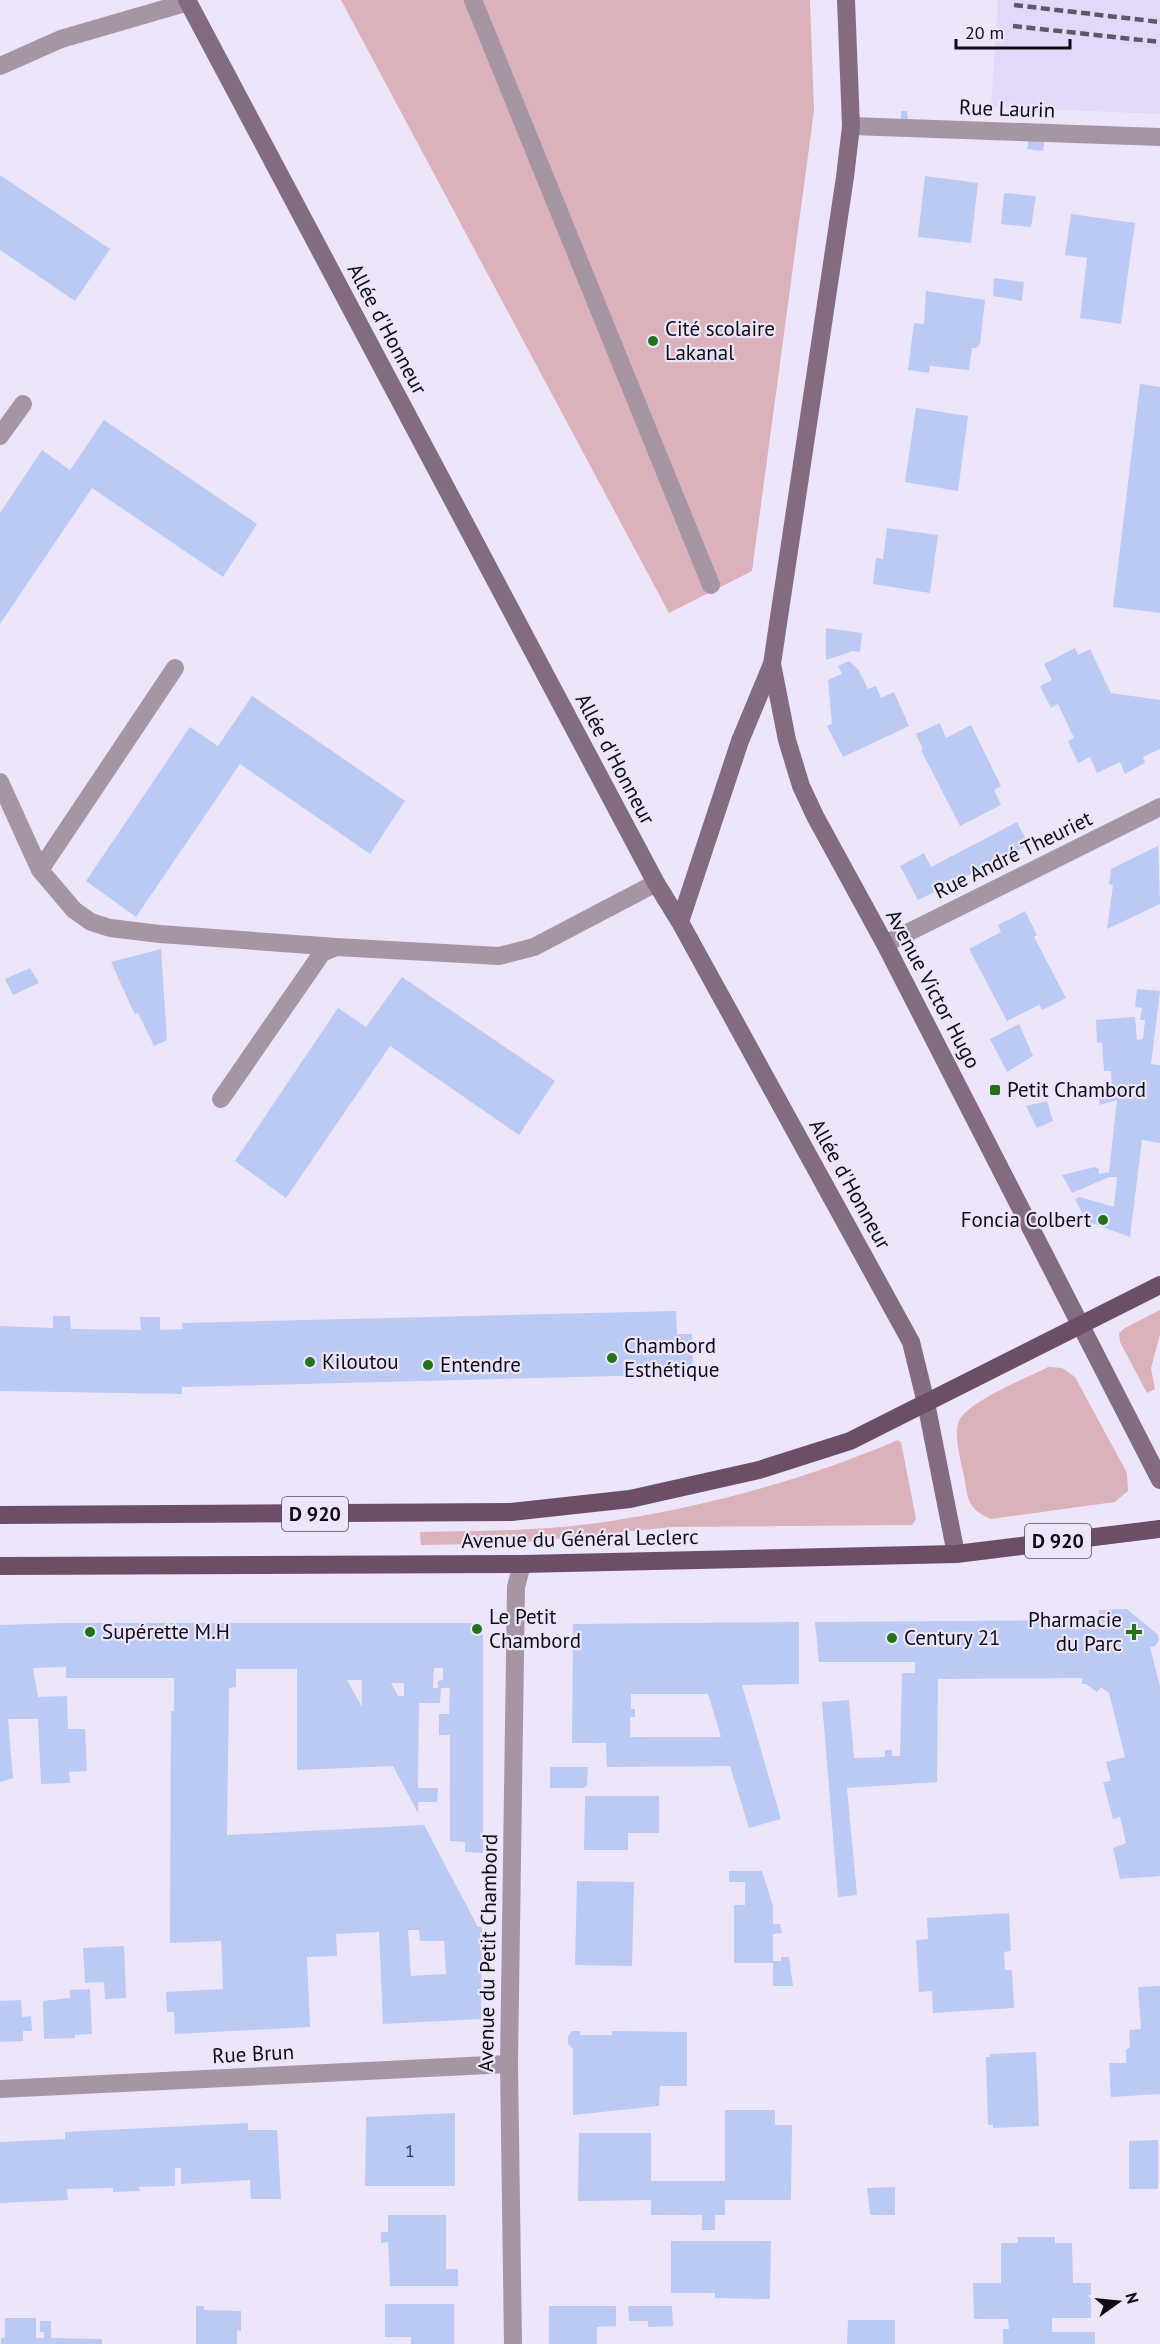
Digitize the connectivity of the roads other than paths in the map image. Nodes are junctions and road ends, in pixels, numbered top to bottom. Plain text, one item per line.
1 (473, 0) edge
2 (846, 0) edge
3 (187, 1) edge
4 (0, 66) edge
5 (851, 126) junction
6 (1160, 137) edge
7 (23, 404) dead end
8 (0, 436) edge
9 (711, 585) dead end
10 (772, 664) junction
11 (175, 668) dead end
12 (0, 782) edge
13 (1160, 807) edge
14 (40, 870) junction
15 (656, 883) junction
16 (680, 922) junction
17 (885, 944) junction
18 (336, 946) junction
19 (221, 1099) dead end
20 (1160, 1285) edge
21 (1080, 1325) junction
22 (927, 1403) junction
23 (1160, 1480) edge
24 (0, 1515) edge
25 (1160, 1529) edge
26 (956, 1554) junction
27 (522, 1564) junction
28 (0, 1566) edge
29 (509, 2064) junction
30 (0, 2089) edge
31 (513, 2344) edge

1 - 9 street
2 - 5 main road
3 - 4 street
3 - 15 main road, Allée d'Honneur
5 - 6 street, Rue Laurin
5 - 10 main road
7 - 8 street
10 - 16 main road
10 - 17 main road, Avenue Victor Hugo
11 - 14 street
12 - 14 street
13 - 17 street, Rue André Theuriet
14 - 18 street
15 - 16 main road, Allée d'Honneur
15 - 18 street
16 - 22 main road, Allée d'Honneur
17 - 21 main road, Avenue Victor Hugo
18 - 19 street
20 - 21 main road, D 920
21 - 22 main road, Avenue du Général Leclerc / D 920
21 - 23 main road, Avenue Victor Hugo
22 - 24 main road, Avenue du Général Leclerc / D 920
22 - 26 main road, Allée d'Honneur
25 - 26 main road, Avenue du Général Leclerc / D 920
26 - 27 main road, Avenue du Général Leclerc / D 920
27 - 28 main road, Avenue du Général Leclerc / D 920
27 - 29 street, Avenue du Petit Chambord
29 - 30 street, Rue Brun
29 - 31 street, Avenue du Petit Chambord

